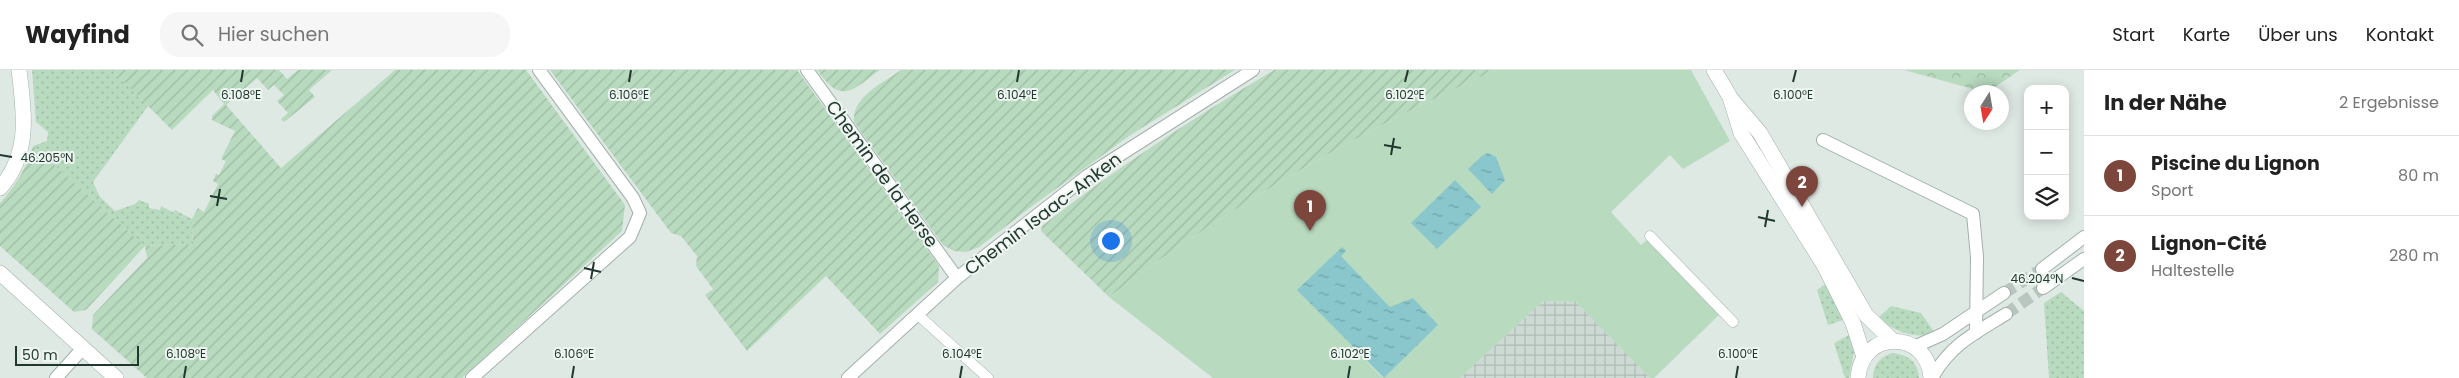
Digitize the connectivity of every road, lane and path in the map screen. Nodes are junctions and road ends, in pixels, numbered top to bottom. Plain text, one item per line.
1 (19, 70) edge
2 (539, 70) edge
3 (807, 70) edge
4 (1253, 70) edge
5 (1714, 70) edge
6 (1730, 97) junction
7 (1823, 140) dead end
8 (0, 188) edge
9 (1650, 236) dead end
10 (2084, 237) edge
11 (2084, 259) edge
12 (2042, 269) tunnel mouth
13 (0, 273) edge
14 (957, 278) junction
15 (2043, 288) tunnel mouth
16 (2004, 293) tunnel mouth
17 (1977, 312) junction
18 (917, 314) junction
19 (2006, 314) tunnel mouth
20 (1733, 322) dead end
21 (1976, 332) junction
22 (1894, 341) junction
23 (1914, 346) junction
24 (83, 348) junction
25 (1864, 357) junction
26 (56, 378) edge
27 (116, 378) edge
28 (472, 378) edge
29 (848, 378) edge
30 (988, 378) edge
31 (1858, 378) edge
32 (1931, 378) edge

1 - 8 street
2 - 28 street
3 - 14 street, Chemin de la Herse
4 - 14 street, Chemin Isaac-Anken
5 - 6 street
6 - 22 street
6 - 25 street
7 - 17 street
9 - 20 street
10 - 12 street
11 - 15 street
13 - 24 street
14 - 18 street, Chemin Isaac-Anken
16 - 17 street
17 - 21 street
17 - 23 street
18 - 29 street, Chemin Isaac-Anken
18 - 30 street
19 - 21 street
21 - 32 street
22 - 23 street
22 - 25 street
23 - 32 street
24 - 26 street
24 - 27 street
25 - 31 street

